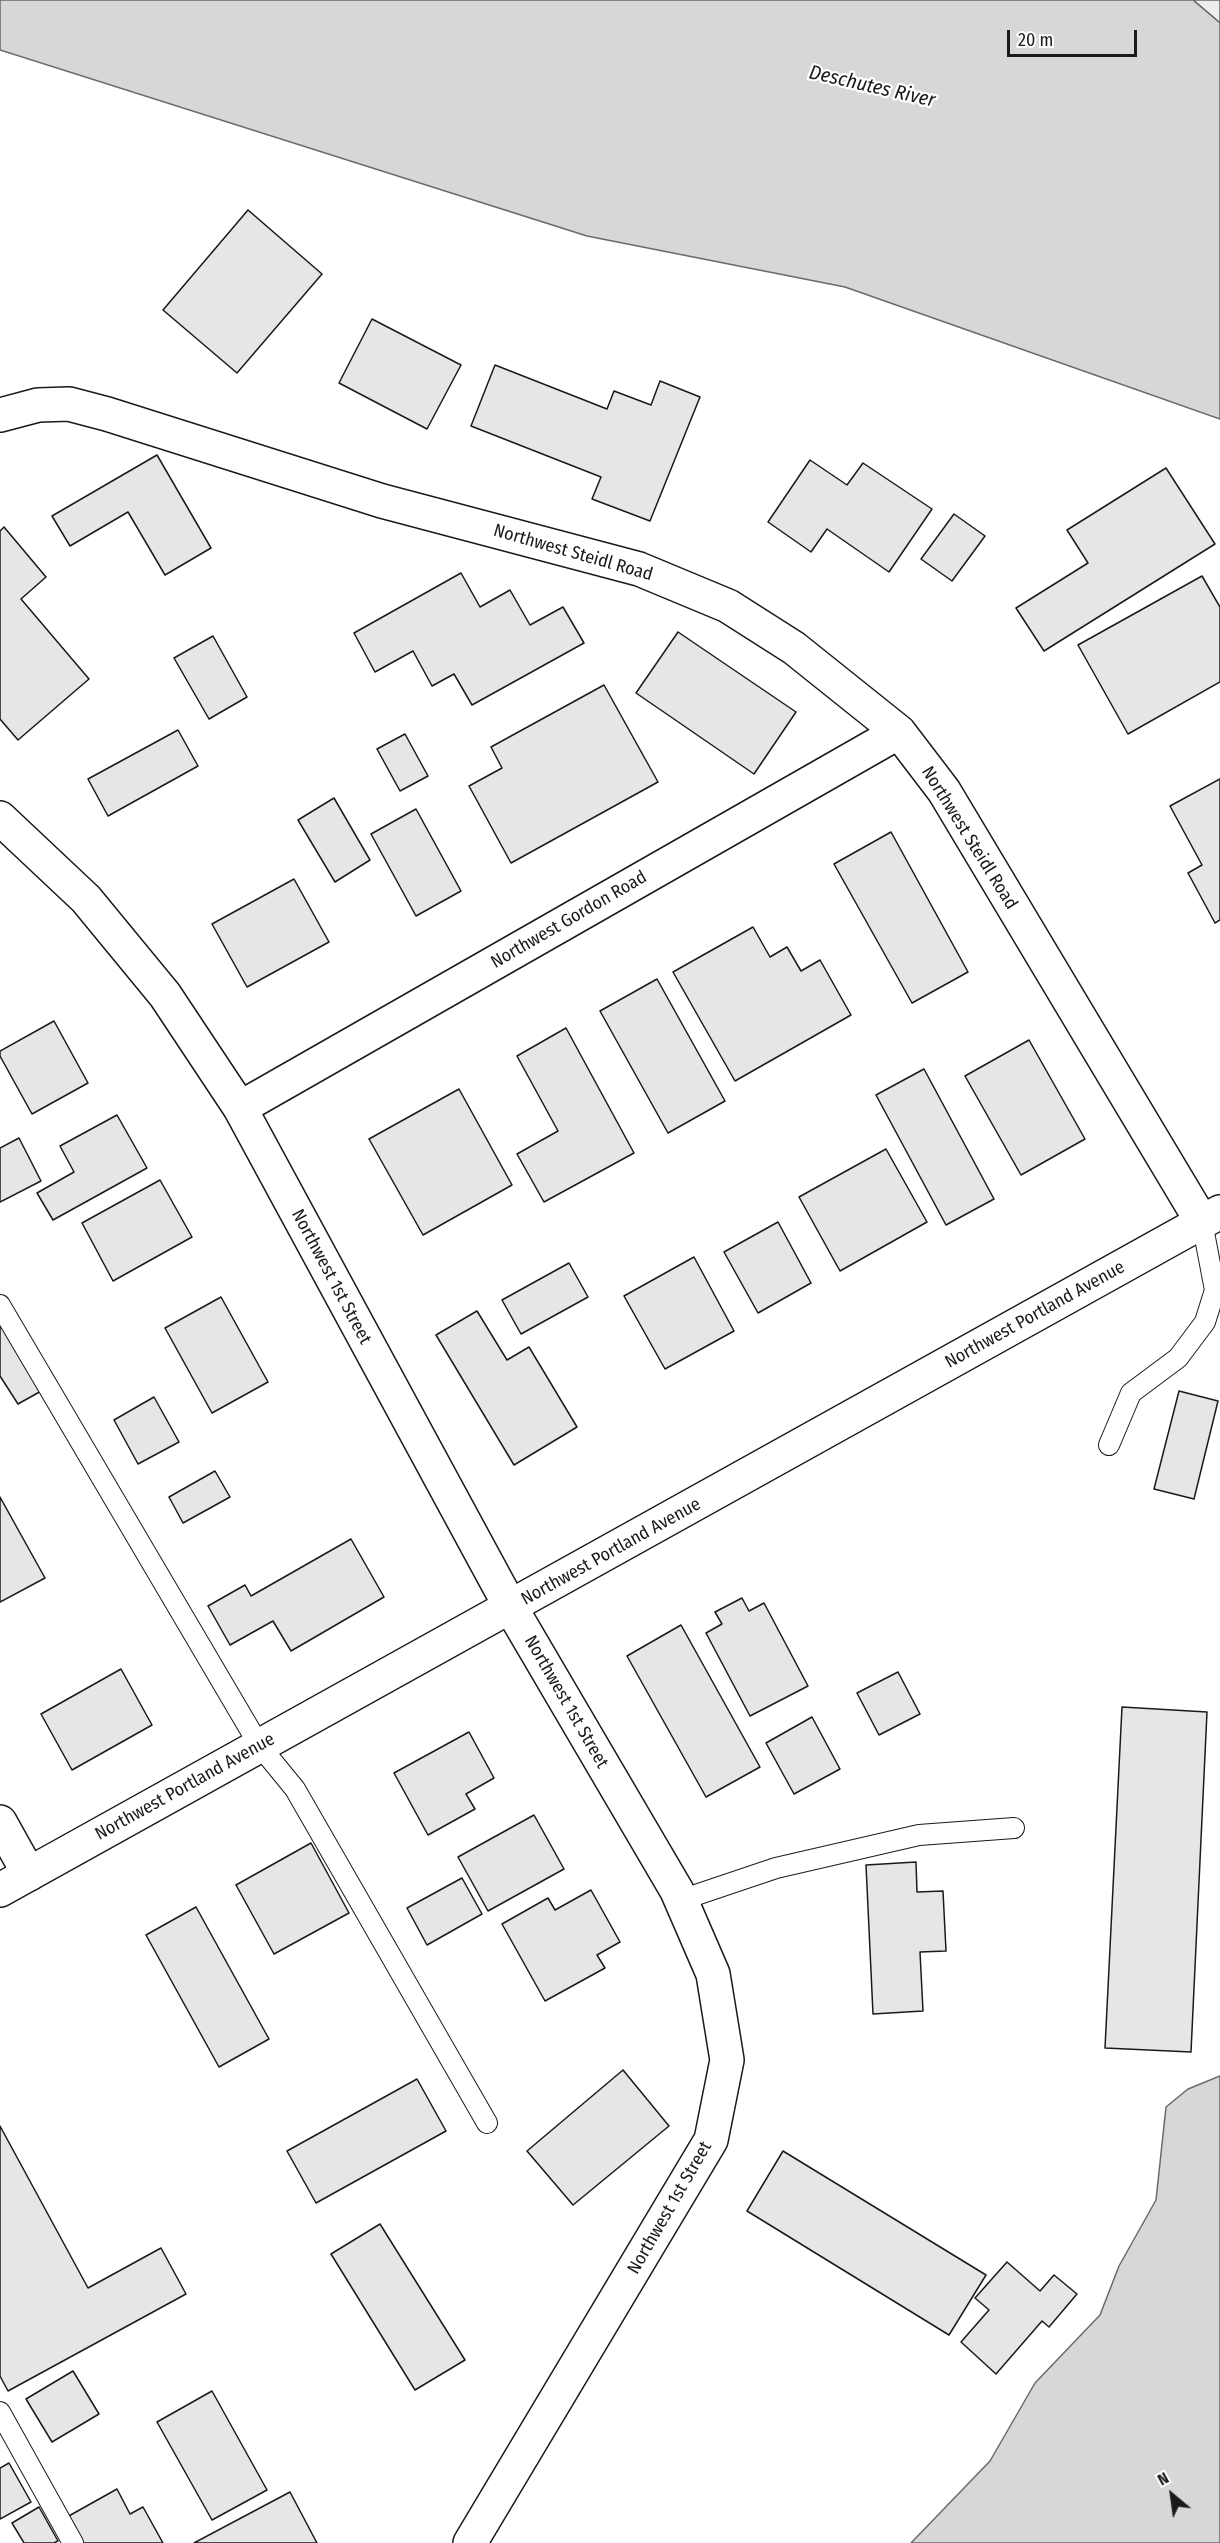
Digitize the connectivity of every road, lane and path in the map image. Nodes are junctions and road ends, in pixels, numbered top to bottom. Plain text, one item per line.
1 (0, 415) edge
2 (899, 732) junction
3 (0, 818) edge
4 (240, 1107) junction
5 (1211, 1217) edge
6 (0, 1305) edge
7 (1109, 1445) dead end
8 (511, 1608) junction
9 (258, 1745) junction
10 (0, 1822) edge
11 (1014, 1828) dead end
12 (29, 1874) junction
13 (0, 1890) edge
14 (681, 1900) junction
15 (487, 2123) dead end
16 (0, 2412) edge
17 (73, 2543) edge
18 (470, 2543) edge

1 - 2 street, Northwest Steidl Road
2 - 4 street, Northwest Gordon Road
2 - 5 street, Northwest Steidl Road
3 - 4 street, Northwest 1st Street
4 - 8 street, Northwest 1st Street
5 - 7 lane
5 - 8 street, Northwest Portland Avenue
6 - 9 lane
8 - 9 street, Northwest Portland Avenue
8 - 14 street, Northwest 1st Street
9 - 12 street, Northwest Portland Avenue
9 - 15 lane
10 - 12 street
11 - 14 lane
12 - 13 street, Northwest Portland Avenue
14 - 18 street, Northwest 1st Street
16 - 17 lane

